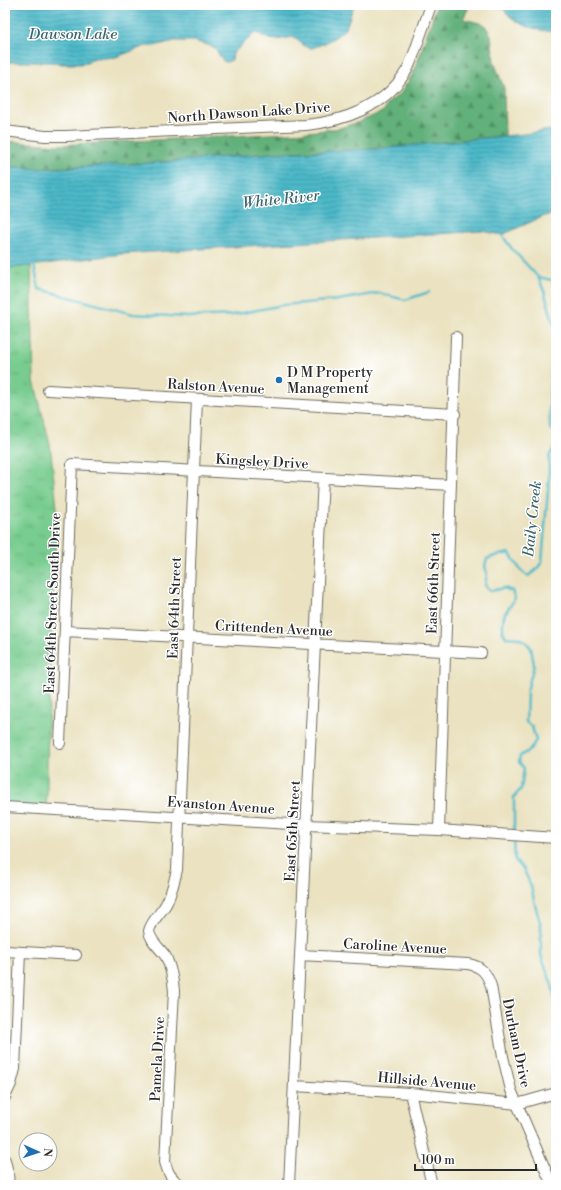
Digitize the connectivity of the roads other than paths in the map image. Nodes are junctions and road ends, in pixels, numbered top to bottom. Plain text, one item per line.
1 (432, 5) edge
2 (5, 131) edge
3 (456, 337) dead end
4 (48, 390) dead end
5 (196, 400) junction
6 (455, 414) junction
7 (72, 464) joint
8 (194, 471) junction
9 (323, 478) junction
10 (451, 485) junction
11 (65, 631) junction
12 (187, 637) junction
13 (315, 644) junction
14 (444, 651) junction
15 (481, 653) dead end
16 (60, 743) dead end
17 (5, 807) edge
18 (179, 816) junction
19 (306, 825) junction
20 (439, 830) junction
21 (556, 838) edge
22 (149, 935) joint
23 (5, 951) edge
24 (20, 952) junction
25 (76, 955) dead end
26 (300, 955) junction
27 (485, 973) joint
28 (294, 1086) junction
29 (410, 1093) junction
30 (556, 1093) edge
31 (5, 1097) edge
32 (517, 1104) junction
33 (5, 1160) edge
34 (9, 1185) edge
35 (180, 1185) edge
36 (289, 1185) edge
37 (432, 1185) edge
38 (552, 1185) edge

1 - 2 street, North Dawson Lake Drive
3 - 6 street, East 66th Street
4 - 5 street, Ralston Avenue
5 - 6 street, Ralston Avenue
5 - 8 street, East 64th Street
6 - 10 street, East 66th Street
7 - 8 street, Kingsley Drive
7 - 11 street, East 64th Street South Drive
8 - 9 street, Kingsley Drive
8 - 12 street, East 64th Street
9 - 10 street, Kingsley Drive
9 - 13 street, East 65th Street
10 - 14 street, East 66th Street
11 - 12 street, Crittenden Avenue
11 - 16 street, East 64th Street South Drive
12 - 13 street, Crittenden Avenue
12 - 18 street, East 64th Street
13 - 14 street, Crittenden Avenue
13 - 19 street, East 65th Street
14 - 15 street, Crittenden Avenue
14 - 20 street, East 66th Street
17 - 18 street, Evanston Avenue
18 - 19 street, Evanston Avenue
18 - 22 street, East 64th Street
19 - 20 street, Evanston Avenue
19 - 26 street, East 65th Street
20 - 21 street, Evanston Avenue
22 - 35 street, Pamela Drive
23 - 24 street
24 - 25 street
24 - 31 street
26 - 27 street, Caroline Avenue
26 - 28 street, East 65th Street
27 - 32 street, Durham Drive
28 - 29 street, Hillside Avenue
28 - 36 street, East 65th Street
29 - 32 street, Hillside Avenue
29 - 37 street
30 - 32 street, Hillside Avenue
32 - 38 street, Durham Drive
33 - 34 street

